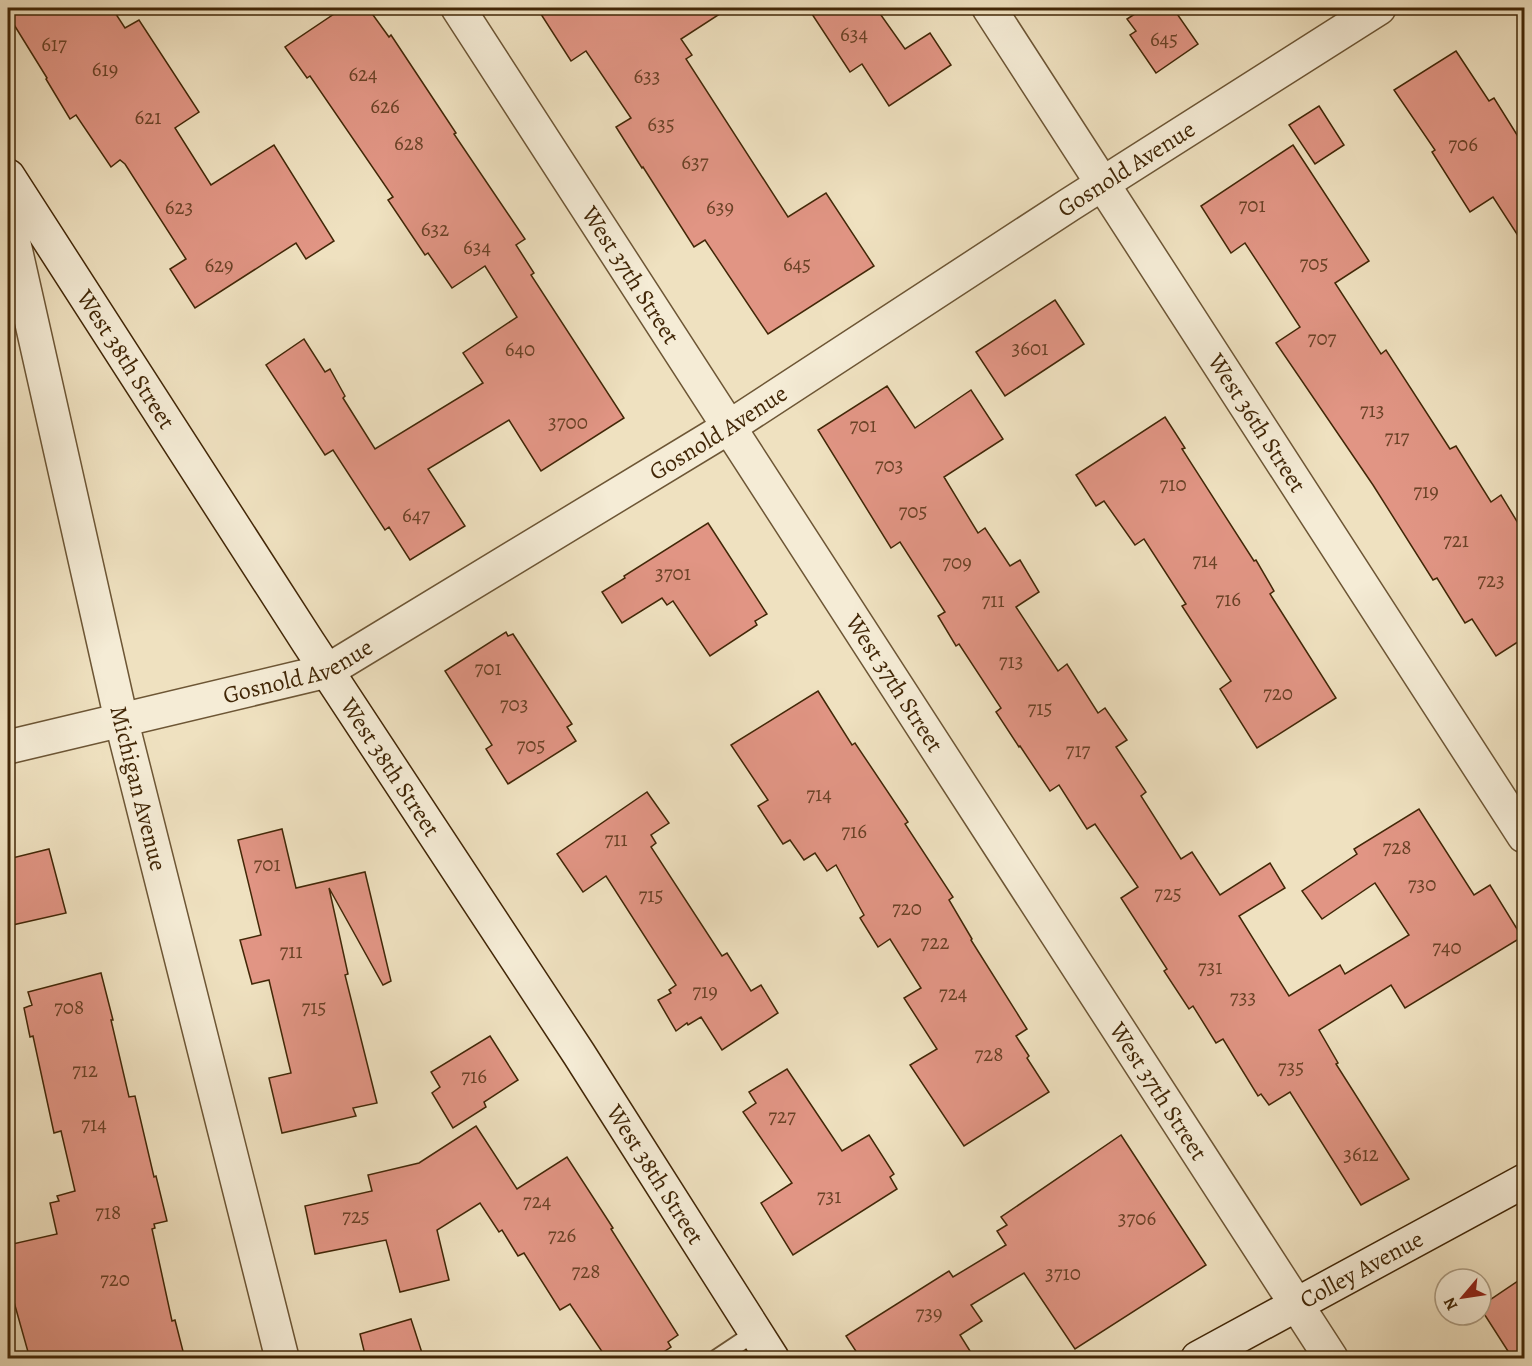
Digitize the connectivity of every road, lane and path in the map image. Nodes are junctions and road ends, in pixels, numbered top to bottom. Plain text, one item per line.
1 (458, 8) edge
2 (990, 8) edge
3 (1378, 8) edge
4 (8, 176) edge
5 (1104, 184) junction
6 (8, 218) edge
7 (729, 427) junction
8 (327, 671) junction
9 (121, 719) junction
10 (8, 747) edge
11 (1524, 836) edge
12 (1524, 1181) edge
13 (1298, 1305) junction
14 (764, 1345) edge
15 (282, 1359) edge
16 (717, 1359) edge
17 (1198, 1359) edge
18 (1331, 1359) edge

1 - 7 street, West 37th Street
2 - 5 street, West 36th Street
3 - 5 street, Gosnold Avenue
4 - 8 street, West 38th Street
5 - 7 street, Gosnold Avenue
5 - 11 street, West 36th Street
6 - 9 street, Michigan Avenue
7 - 8 street, Gosnold Avenue
7 - 13 street, West 37th Street
8 - 9 street, Gosnold Avenue
8 - 14 street, West 38th Street
9 - 10 street, Gosnold Avenue
9 - 15 street, Michigan Avenue
12 - 13 street, Colley Avenue
13 - 17 street, Colley Avenue
13 - 18 street, West 37th Street
14 - 16 lane

